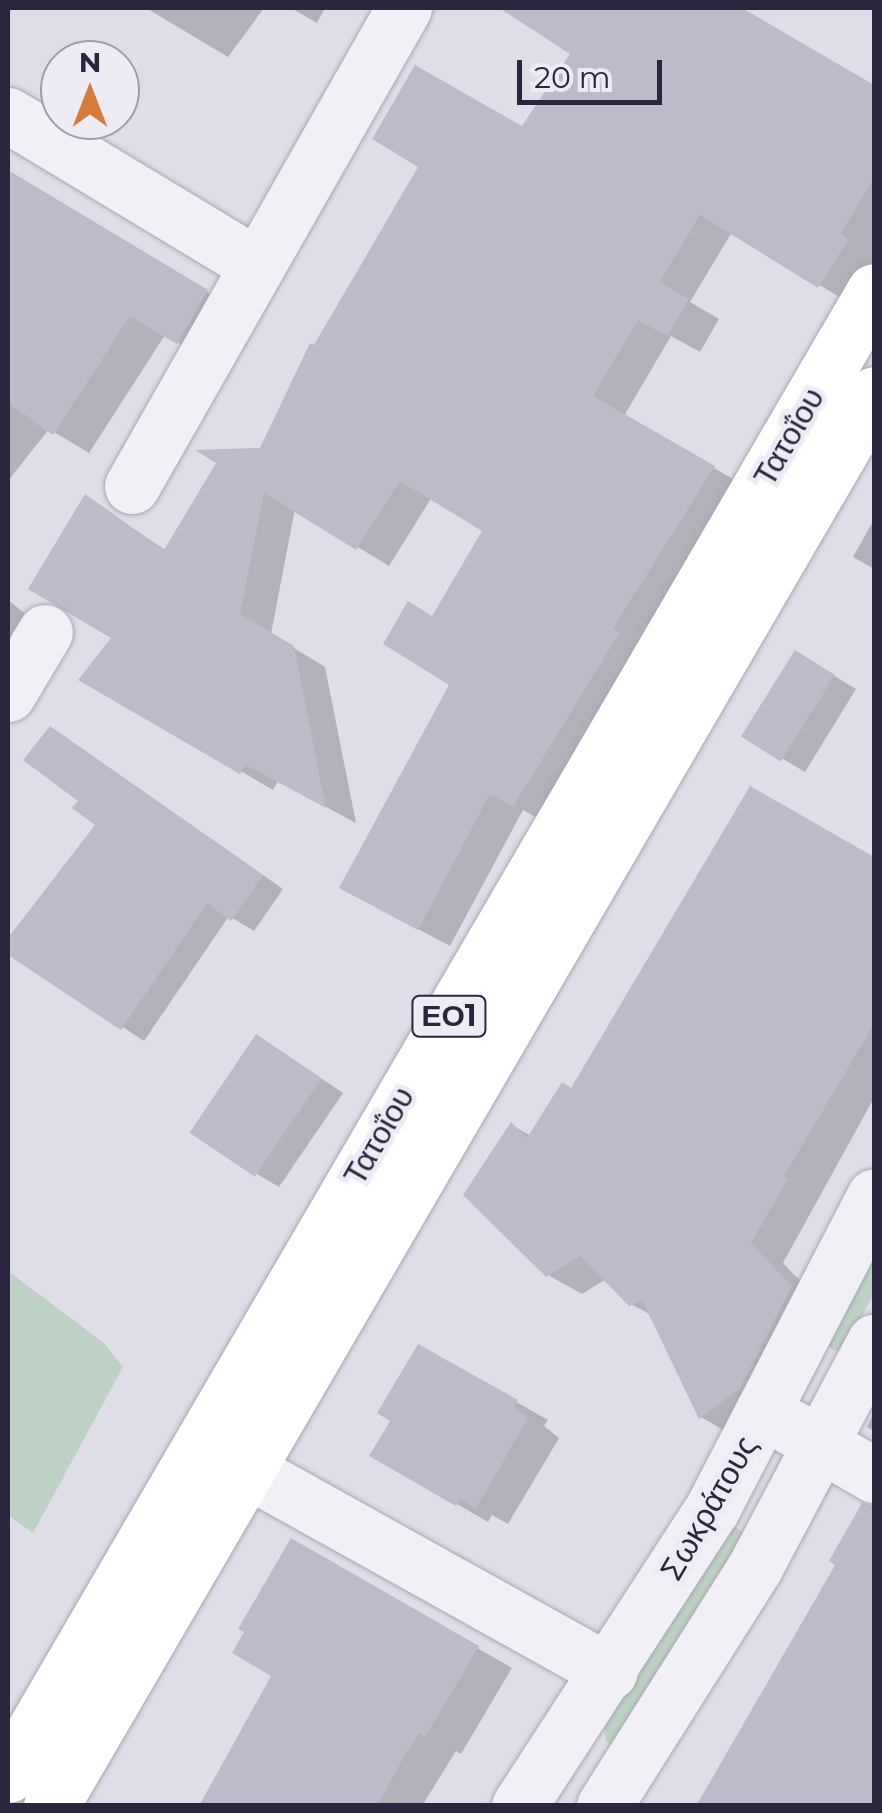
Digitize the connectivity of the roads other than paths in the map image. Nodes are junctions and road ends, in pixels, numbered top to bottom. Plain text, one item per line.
1 (395, 24) edge
2 (8, 114) edge
3 (255, 264) junction
4 (874, 291) edge
5 (874, 394) edge
6 (132, 486) dead end
7 (45, 632) dead end
8 (8, 694) edge
9 (874, 1197) edge
10 (874, 1342) edge
11 (764, 1412) junction
12 (820, 1444) junction
13 (248, 1470) junction
14 (874, 1475) edge
15 (610, 1672) junction
16 (8, 1775) edge
17 (544, 1797) edge
18 (51, 1806) edge
19 (604, 1806) edge

1 - 3 street
2 - 3 street
3 - 6 street
4 - 16 main road, Τατοΐου / ΕΟ1
5 - 13 main road, Τατοΐου / ΕΟ1
7 - 8 street
9 - 11 street, Σωκράτους
10 - 12 street, Σωκράτους
11 - 12 street
11 - 15 street, Σωκράτους
12 - 14 street
12 - 19 street, Σωκράτους
13 - 15 street
13 - 18 main road, Τατοΐου / ΕΟ1
15 - 17 street, Σωκράτους

